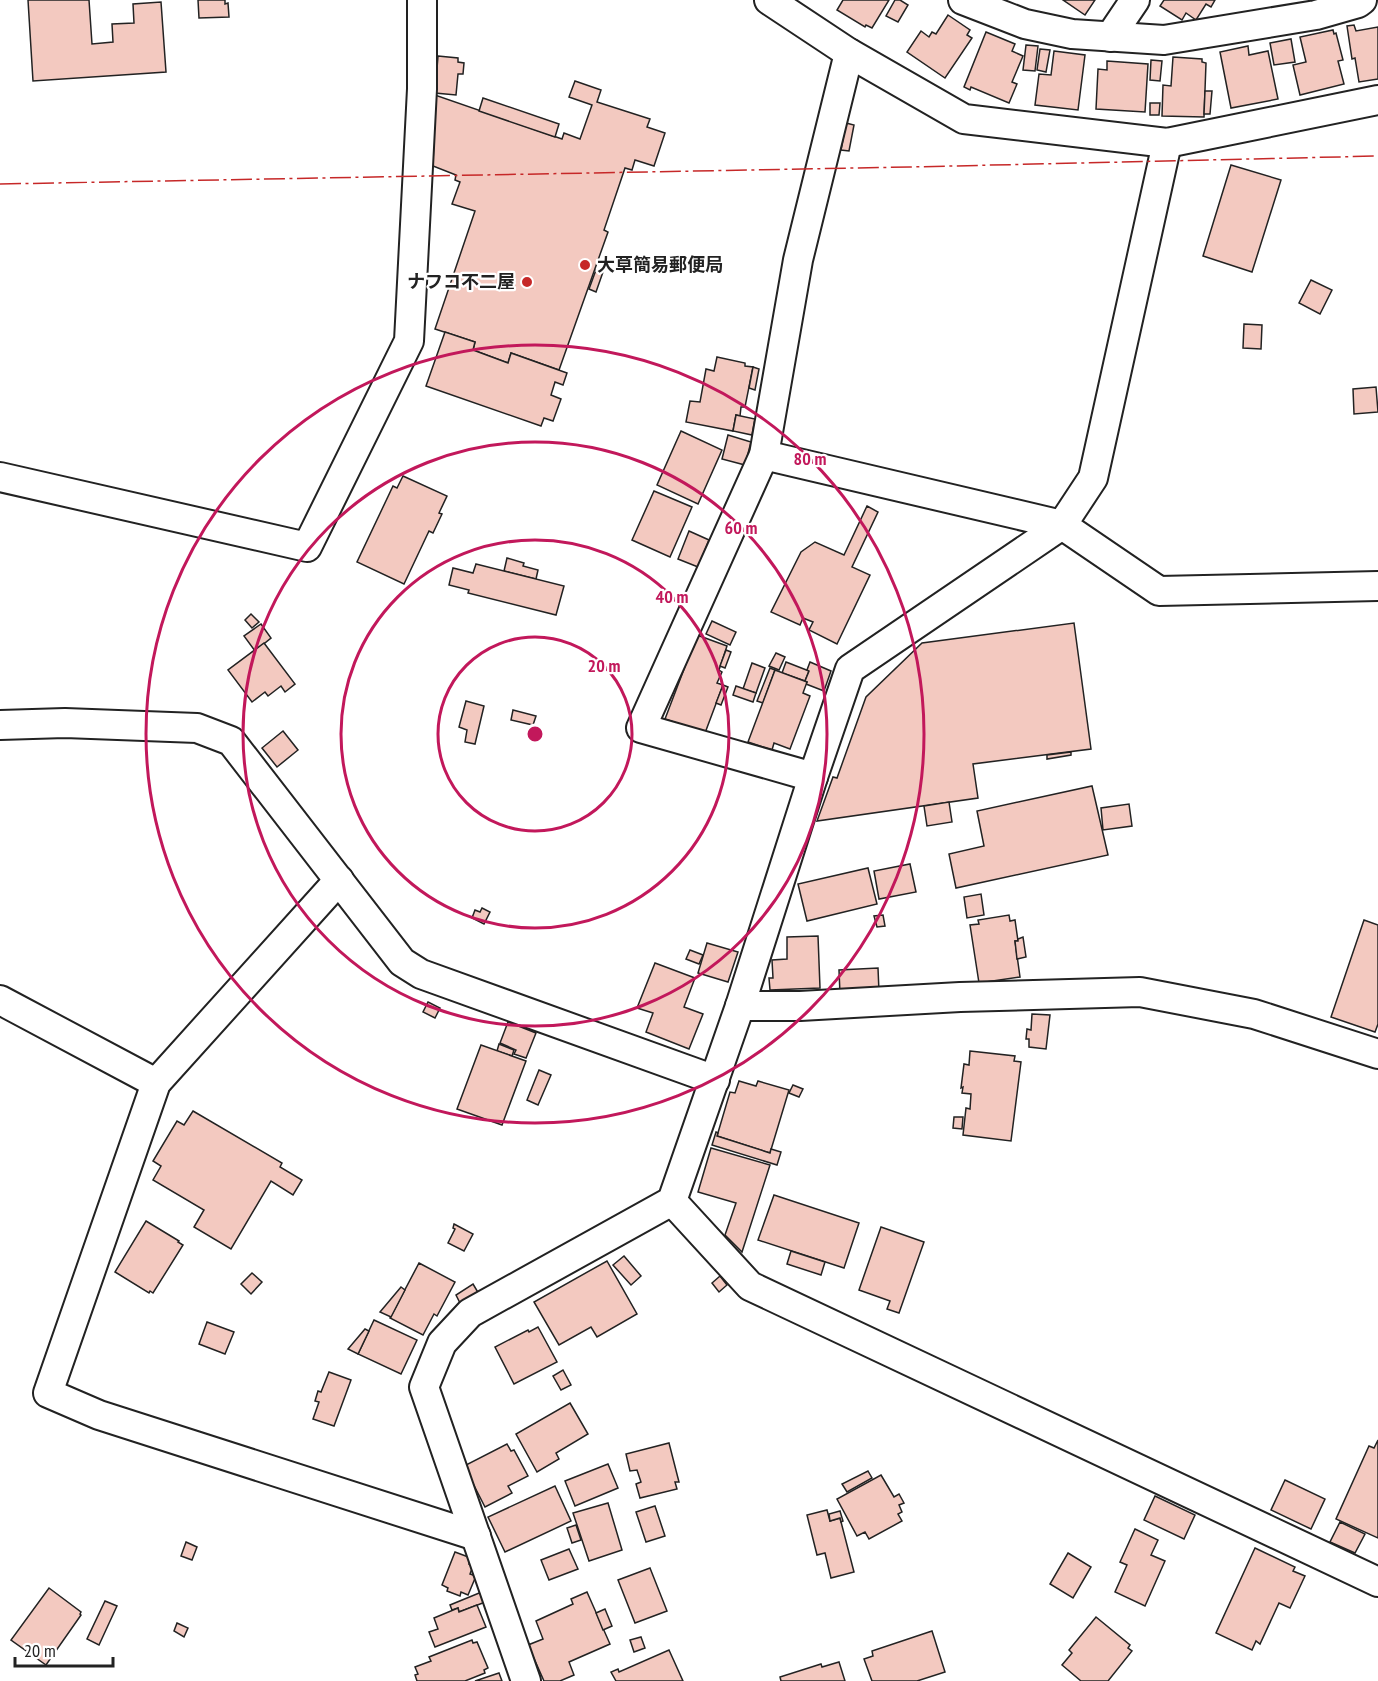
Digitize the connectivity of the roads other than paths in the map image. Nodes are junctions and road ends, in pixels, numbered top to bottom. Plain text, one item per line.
1 (422, 0) edge
2 (769, 0) edge
3 (963, 0) edge
4 (1135, 0) edge
5 (1362, 0) edge
6 (1304, 7) edge
7 (1110, 37) junction
8 (849, 53) junction
9 (1378, 100) edge
10 (1167, 144) junction
11 (764, 455) junction
12 (0, 477) edge
13 (1062, 525) junction
14 (1378, 586) edge
15 (0, 724) edge
16 (813, 777) junction
17 (339, 880) junction
18 (0, 1000) edge
19 (740, 1006) junction
20 (1378, 1054) edge
21 (715, 1080) junction
22 (156, 1083) junction
23 (672, 1201) junction
24 (476, 1536) junction
25 (1378, 1582) edge
26 (526, 1681) edge

1 - 12 street
2 - 8 street
3 - 7 street
4 - 7 street
5 - 6 street
6 - 7 street
8 - 10 street
8 - 11 street
9 - 10 street
10 - 13 street
11 - 13 street
11 - 16 street
13 - 14 street
13 - 16 street
15 - 17 street
16 - 19 street
17 - 21 street
17 - 22 street
18 - 22 street
19 - 20 street
19 - 21 street
21 - 23 street
22 - 24 street
23 - 24 street
23 - 25 street
24 - 26 street

